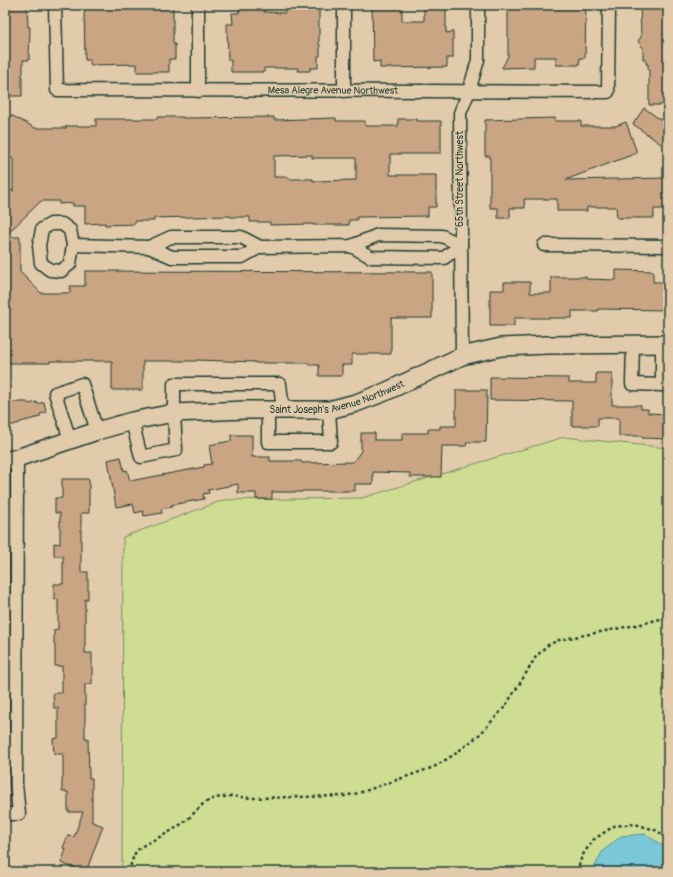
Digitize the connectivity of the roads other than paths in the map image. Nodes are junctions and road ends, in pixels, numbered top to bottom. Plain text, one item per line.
1 (55, 5) edge
2 (198, 5) edge
3 (344, 5) edge
4 (478, 5) edge
5 (609, 5) edge
6 (198, 91) junction
7 (344, 91) junction
8 (469, 91) junction
9 (461, 245) junction
10 (544, 245) dead end
11 (74, 246) dead end
12 (351, 246) junction
13 (668, 246) edge
14 (150, 247) junction
15 (260, 247) junction
16 (665, 344) edge
17 (633, 345) junction
18 (462, 356) junction
19 (276, 410) junction
20 (329, 410) junction
21 (174, 413) junction
22 (132, 421) junction
23 (97, 431) junction
24 (70, 440) junction
25 (11, 460) edge
26 (5, 814) edge

1 - 6 street, Mesa Alegre Avenue Northwest
2 - 6 street
3 - 7 street
4 - 8 street, 65th Street Northwest
5 - 8 street, Mesa Alegre Avenue Northwest
6 - 7 street, Mesa Alegre Avenue Northwest
7 - 8 street, Mesa Alegre Avenue Northwest
8 - 9 street, 65th Street Northwest
9 - 12 street
9 - 12 street
9 - 18 street, 65th Street Northwest
10 - 13 street
11 - 14 street
12 - 15 street
14 - 15 street
14 - 15 street
16 - 17 street, Saint Joseph's Avenue Northwest
16 - 17 street
17 - 18 street, Saint Joseph's Avenue Northwest
18 - 20 street, Saint Joseph's Avenue Northwest
19 - 20 street, Saint Joseph's Avenue Northwest
19 - 20 street
19 - 21 street, Saint Joseph's Avenue Northwest
19 - 21 street
21 - 22 street, Saint Joseph's Avenue Northwest
21 - 22 street
22 - 23 street, Saint Joseph's Avenue Northwest
23 - 24 street, Saint Joseph's Avenue Northwest
23 - 24 street
24 - 25 street, Saint Joseph's Avenue Northwest
25 - 26 street

